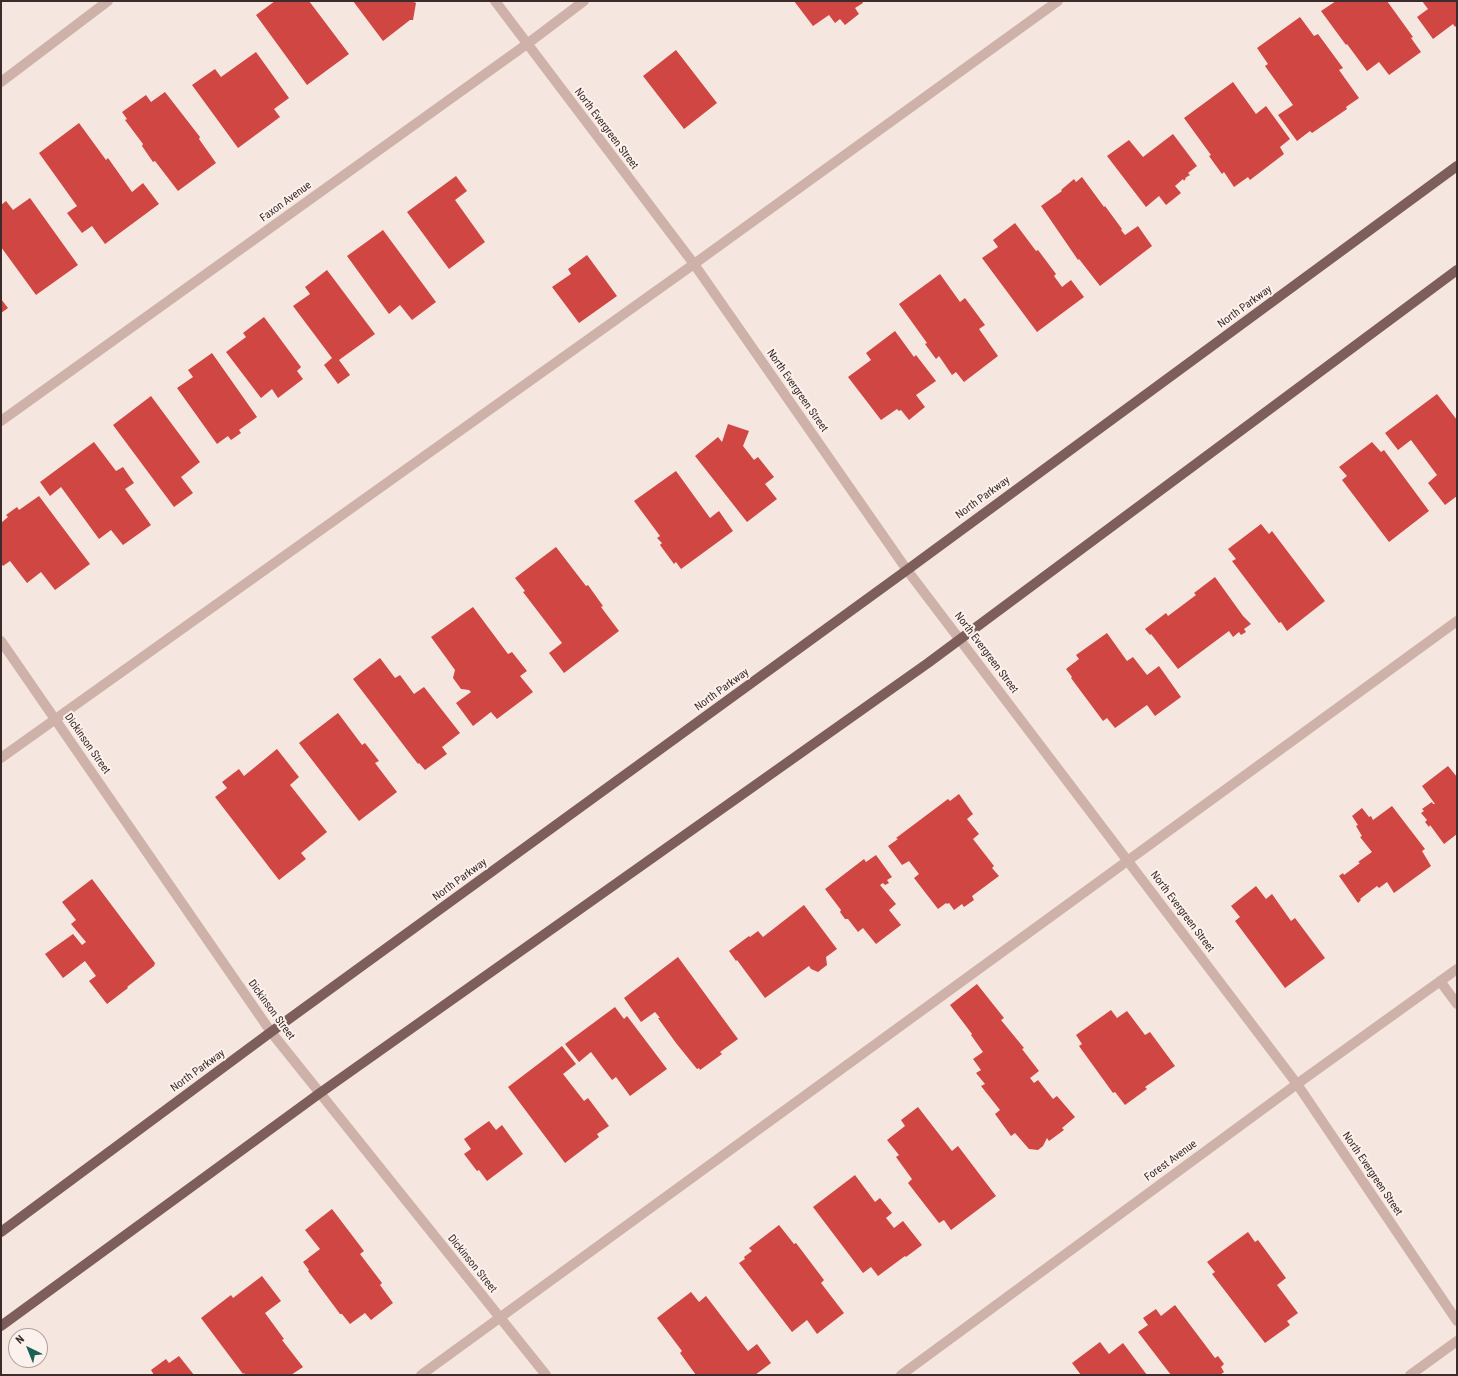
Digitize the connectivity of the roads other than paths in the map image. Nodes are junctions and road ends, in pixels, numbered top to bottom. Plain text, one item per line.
1 (108, 1) edge
2 (495, 1) edge
3 (584, 1) edge
4 (1058, 1) edge
5 (527, 44) junction
6 (1, 82) edge
7 (1457, 166) edge
8 (694, 264) junction
9 (1457, 270) edge
10 (1, 421) edge
11 (907, 570) junction
12 (1457, 621) edge
13 (960, 639) junction
14 (1, 641) edge
15 (55, 719) junction
16 (1, 758) edge
17 (1127, 860) junction
18 (1457, 969) edge
19 (1440, 981) junction
20 (1457, 1004) edge
21 (271, 1032) junction
22 (1297, 1084) junction
23 (320, 1094) junction
24 (1, 1232) edge
25 (500, 1318) junction
26 (1457, 1321) edge
27 (1, 1326) edge
28 (1457, 1341) edge
29 (421, 1375) edge
30 (546, 1375) edge
31 (901, 1375) edge
32 (1410, 1375) edge

1 - 6 street
2 - 5 street, North Evergreen Street
3 - 5 street, Faxon Avenue
4 - 8 street
5 - 8 street, North Evergreen Street
5 - 10 street, Faxon Avenue
7 - 11 main road, North Parkway
8 - 11 street, North Evergreen Street
8 - 15 street
9 - 13 main road
11 - 13 street, North Evergreen Street
11 - 21 main road, North Parkway
12 - 17 street
13 - 17 street, North Evergreen Street
13 - 23 main road
14 - 15 street, Dickinson Street
15 - 16 street
15 - 21 street, Dickinson Street
17 - 22 street, North Evergreen Street
17 - 25 street
18 - 19 street, Forest Avenue
19 - 20 street
19 - 22 street, Forest Avenue
21 - 23 street, Dickinson Street
21 - 24 main road, North Parkway
22 - 26 street, North Evergreen Street
22 - 31 street, Forest Avenue
23 - 25 street, Dickinson Street
23 - 27 main road
25 - 29 street
25 - 30 street, Dickinson Street
28 - 32 street

